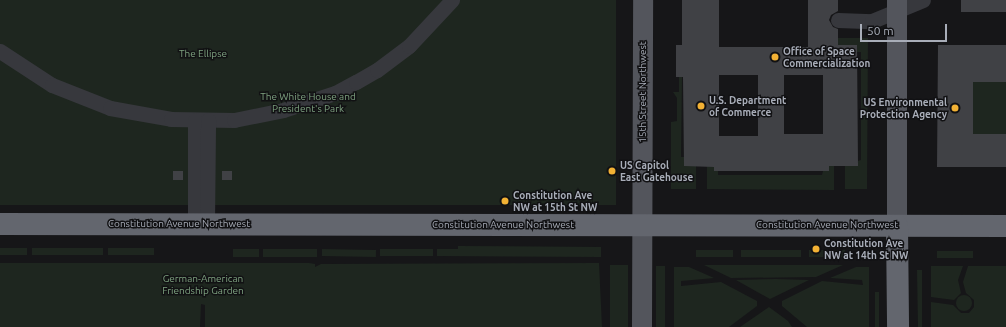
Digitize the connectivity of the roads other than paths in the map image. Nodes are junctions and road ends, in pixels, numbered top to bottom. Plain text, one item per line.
1 (452, 0) edge
2 (643, 0) edge
3 (923, 0) edge
4 (897, 6) edge
5 (838, 20) dead end
6 (0, 51) edge
7 (202, 120) junction
8 (0, 224) edge
9 (201, 224) junction
10 (643, 225) junction
11 (897, 226) junction
12 (1006, 226) edge
13 (642, 327) edge
14 (898, 327) edge

1 - 7 lane
2 - 10 main road, 15th Street Northwest
3 - 4 lane
4 - 5 lane
4 - 11 main road
6 - 7 lane
7 - 9 lane
8 - 9 highway, Constitution Avenue Northwest
9 - 10 highway, Constitution Avenue Northwest
10 - 11 highway, Constitution Avenue Northwest
10 - 13 main road, 15th Street Northwest
11 - 12 highway, Constitution Avenue Northwest
11 - 14 highway

